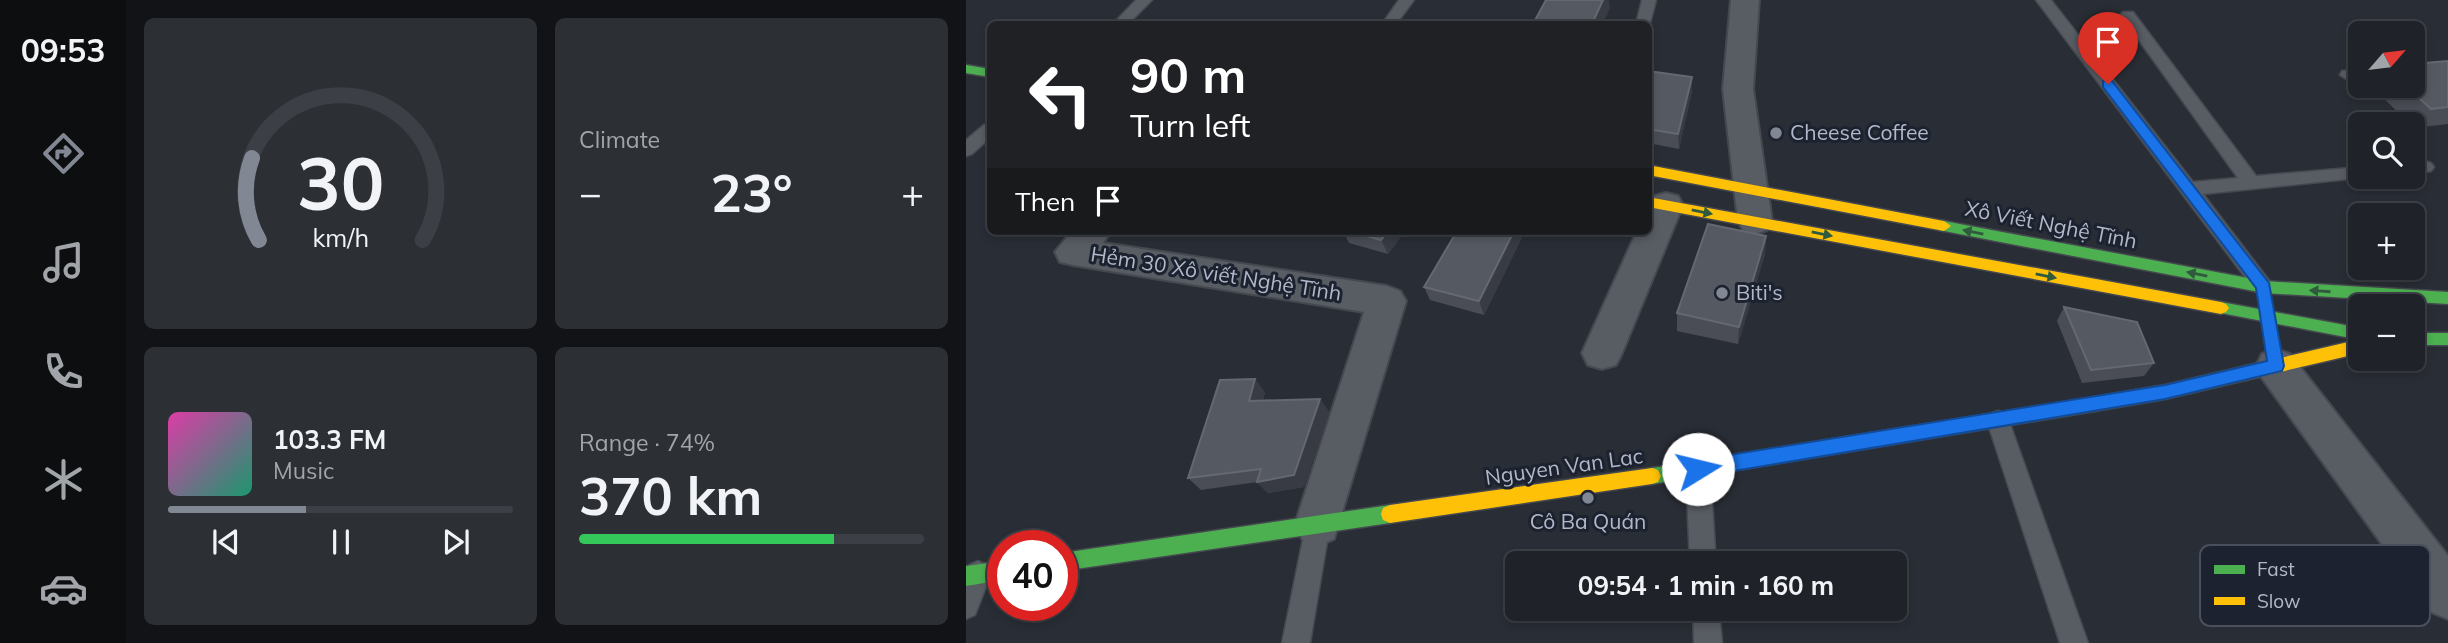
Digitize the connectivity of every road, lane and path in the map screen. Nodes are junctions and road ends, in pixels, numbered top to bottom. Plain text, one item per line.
1 (1145, 0) edge
2 (1407, 0) edge
3 (1649, 0) edge
4 (1745, 0) edge
5 (2043, 0) edge
6 (2128, 15) dead end
7 (1123, 21) edge
8 (1391, 21) edge
9 (1645, 21) edge
10 (966, 69) edge
11 (987, 73) edge
12 (987, 132) edge
13 (966, 150) edge
14 (1652, 171) edge
15 (2348, 174) edge
16 (2251, 183) junction
17 (2189, 189) junction
18 (1657, 203) edge
19 (1753, 206) junction
20 (1089, 235) edge
21 (1645, 235) edge
22 (2264, 287) junction
23 (2348, 296) edge
24 (2448, 298) edge
25 (2425, 300) edge
26 (2348, 335) edge
27 (2425, 339) edge
28 (2448, 339) edge
29 (2272, 342) junction
30 (2348, 345) edge
31 (1602, 353) dead end
32 (1998, 421) junction
33 (1698, 469) junction
34 (1318, 524) junction
35 (2413, 545) edge
36 (1702, 551) edge
37 (1078, 560) edge
38 (2430, 569) edge
39 (982, 574) edge
40 (2448, 595) edge
41 (966, 607) edge
42 (1707, 621) edge
43 (1296, 643) edge
44 (1708, 643) edge
45 (2074, 643) edge

1 - 7 lane
2 - 8 lane
3 - 9 lane
4 - 19 street
5 - 17 lane
6 - 16 lane
10 - 11 main road
12 - 13 lane
14 - 19 main road, Xô Viết Nghệ Tĩnh
15 - 16 lane
16 - 17 lane
17 - 22 lane
18 -> 19 main road, Xô Viết Nghệ Tĩnh
22 -> 19 main road, Xô Viết Nghệ Tĩnh
19 -> 29 main road, Xô Viết Nghệ Tĩnh
20 - 34 street, Hẻm 30 Xô viết Nghệ Tĩnh
21 - 31 street
23 -> 22 main road, Xô Viết Nghệ Tĩnh
22 - 29 main road
24 - 25 main road, Xô Viết Nghệ Tĩnh
26 - 29 main road, Xô Viết Nghệ Tĩnh
27 - 28 main road
29 - 30 main road, Nguyen Van Lac
29 - 32 main road, Nguyen Van Lac
29 - 35 street
32 - 33 main road, Nguyen Van Lac
32 - 45 lane
33 - 34 main road, Nguyen Van Lac
33 - 36 lane
34 - 37 main road, Nguyen Van Lac
34 - 43 lane
38 - 40 street
39 - 41 lane
42 - 44 lane

